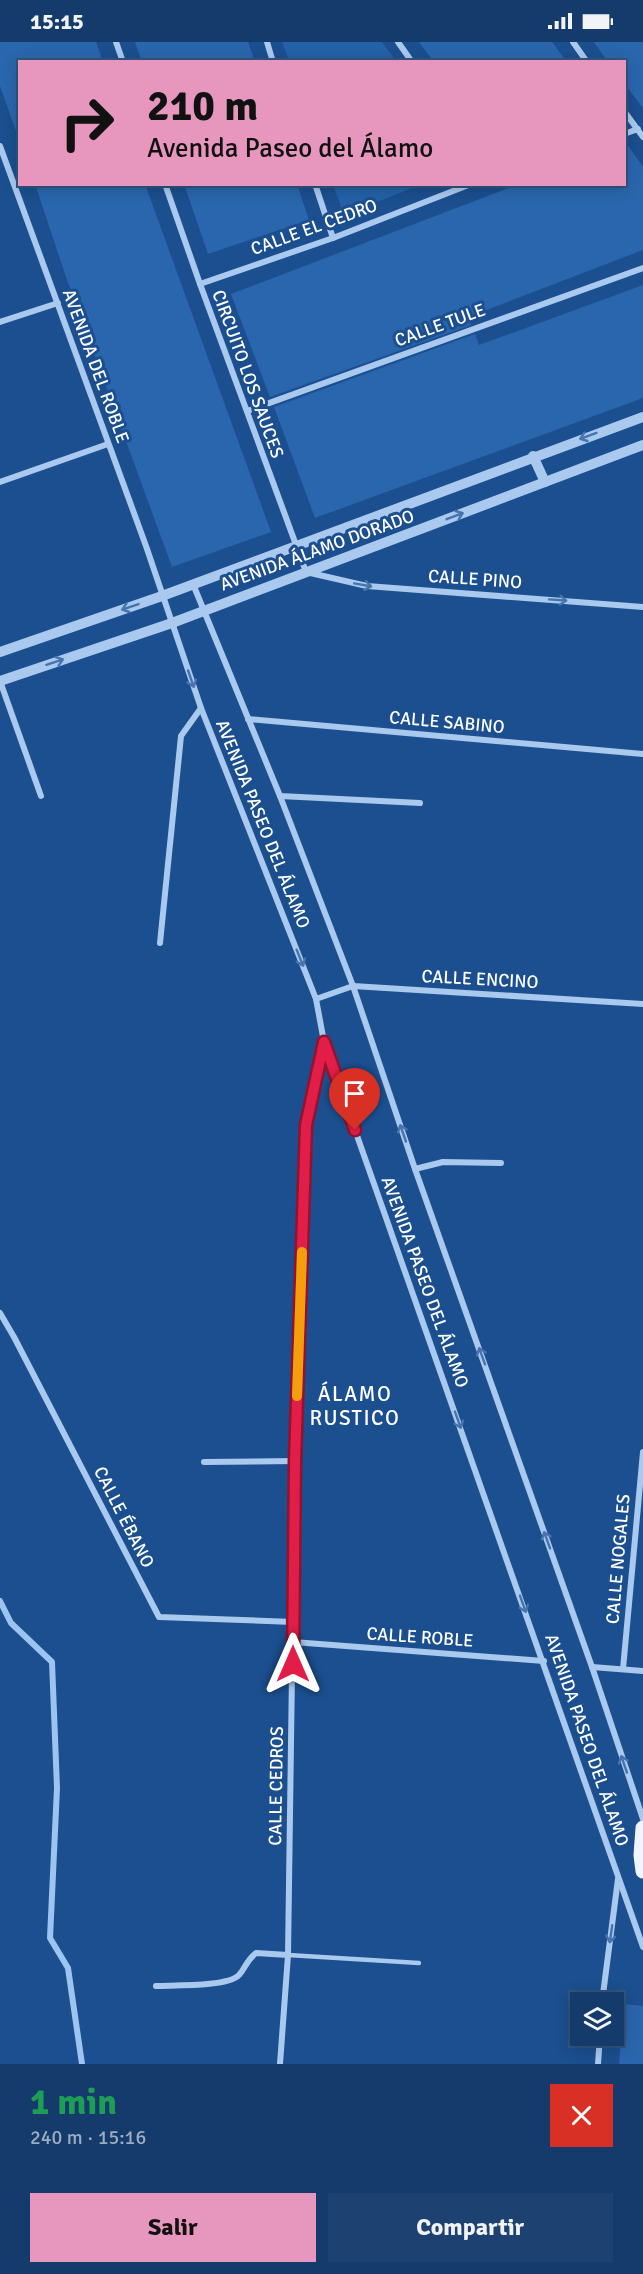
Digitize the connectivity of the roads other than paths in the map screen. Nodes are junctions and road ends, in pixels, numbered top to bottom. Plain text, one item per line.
1 (116, 42) edge
2 (267, 42) edge
3 (398, 42) edge
4 (573, 42) edge
5 (122, 60) edge
6 (272, 60) edge
7 (411, 60) edge
8 (586, 60) edge
9 (626, 114) edge
10 (638, 129) junction
11 (626, 133) edge
12 (643, 137) edge
13 (0, 146) edge
14 (2, 161) edge
15 (166, 186) edge
16 (316, 186) edge
17 (466, 186) edge
18 (333, 237) junction
19 (643, 268) edge
20 (200, 285) junction
21 (58, 303) junction
22 (0, 322) edge
23 (246, 411) junction
24 (643, 417) edge
25 (108, 444) junction
26 (643, 445) edge
27 (534, 456) junction
28 (0, 482) edge
29 (545, 482) junction
30 (296, 546) junction
31 (306, 572) junction
32 (193, 584) junction
33 (162, 596) junction
34 (643, 606) edge
35 (204, 610) junction
36 (172, 623) junction
37 (0, 652) edge
38 (0, 681) edge
39 (201, 708) junction
40 (248, 720) junction
41 (643, 754) edge
42 (41, 796) dead end
43 (280, 796) junction
44 (420, 803) dead end
45 (160, 943) dead end
46 (353, 986) junction
47 (316, 999) junction
48 (643, 1004) edge
49 (324, 1042) junction
50 (501, 1163) dead end
51 (415, 1169) junction
52 (0, 1313) edge
53 (643, 1452) edge
54 (295, 1461) junction
55 (204, 1462) dead end
56 (292, 1622) junction
57 (293, 1642) junction
58 (543, 1661) junction
59 (592, 1667) junction
60 (623, 1669) junction
61 (643, 1671) edge
62 (643, 1819) edge
63 (643, 1828) edge
64 (643, 1871) edge
65 (619, 1876) junction
66 (643, 1947) edge
67 (288, 1955) junction
68 (419, 1963) dead end
69 (156, 1986) dead end
70 (603, 1992) edge
71 (599, 2046) edge
72 (280, 2064) edge
73 (598, 2064) edge

1 - 5 street
2 - 6 street
3 - 7 street
4 - 8 street
9 - 10 street
10 - 11 street
10 - 12 street
13 - 14 street, AVENIDA DEL ROBLE
14 - 21 street, AVENIDA DEL ROBLE
15 - 20 street, CIRCUITO LOS SAUCES
16 - 18 street
17 - 18 street, CALLE EL CEDRO
18 - 20 street, CALLE EL CEDRO
19 - 23 street, CALLE TULE
20 - 23 street, CIRCUITO LOS SAUCES
21 - 22 street
21 - 25 street, AVENIDA DEL ROBLE
23 - 30 street, CIRCUITO LOS SAUCES
24 -> 27 street, AVENIDA ÁLAMO DORADO
25 - 28 street
25 - 33 street, AVENIDA DEL ROBLE
26 - 29 street, AVENIDA ÁLAMO DORADO
27 - 29 street
27 - 30 street, AVENIDA ÁLAMO DORADO
31 -> 29 street, AVENIDA ÁLAMO DORADO
30 - 31 street, CIRCUITO LOS SAUCES
30 - 32 street, AVENIDA ÁLAMO DORADO
31 -> 34 street, CALLE PINO
31 - 35 street, AVENIDA ÁLAMO DORADO
32 - 33 street, AVENIDA ÁLAMO DORADO
32 - 35 street, AVENIDA PASEO DEL ÁLAMO
33 - 36 street, AVENIDA PASEO DEL ÁLAMO
33 -> 37 street, AVENIDA ÁLAMO DORADO
35 - 36 street, AVENIDA ÁLAMO DORADO
35 - 40 street, AVENIDA PASEO DEL ÁLAMO
38 -> 36 street, AVENIDA ÁLAMO DORADO
36 -> 39 street, AVENIDA PASEO DEL ÁLAMO
38 - 42 street
39 - 45 street
39 -> 47 street, AVENIDA PASEO DEL ÁLAMO
40 - 41 street, CALLE SABINO
40 - 43 street, AVENIDA PASEO DEL ÁLAMO
43 - 44 street
43 - 46 street, AVENIDA PASEO DEL ÁLAMO
46 - 47 street, CALLE ENCINO
46 - 48 street, CALLE ENCINO
51 -> 46 street, AVENIDA PASEO DEL ÁLAMO
47 - 49 street, AVENIDA PASEO DEL ÁLAMO
49 - 54 street, CALLE CEDROS
49 -> 58 street, AVENIDA PASEO DEL ÁLAMO
50 - 51 street
59 -> 51 street, AVENIDA PASEO DEL ÁLAMO
52 - 56 street, CALLE ÉBANO
53 - 60 street, CALLE NOGALES
54 - 55 street
54 - 56 street, CALLE CEDROS
56 - 57 street, CALLE CEDROS
57 - 58 street, CALLE ROBLE
57 - 67 street, CALLE CEDROS
58 - 65 street, AVENIDA PASEO DEL ÁLAMO
59 - 60 street
62 -> 59 street, AVENIDA PASEO DEL ÁLAMO
60 - 61 street
63 - 64 main road
65 - 66 street, AVENIDA PASEO DEL ÁLAMO
65 -> 70 street
67 - 68 lane
67 - 69 street
67 - 72 street, CALLE CEDROS
71 - 73 street

